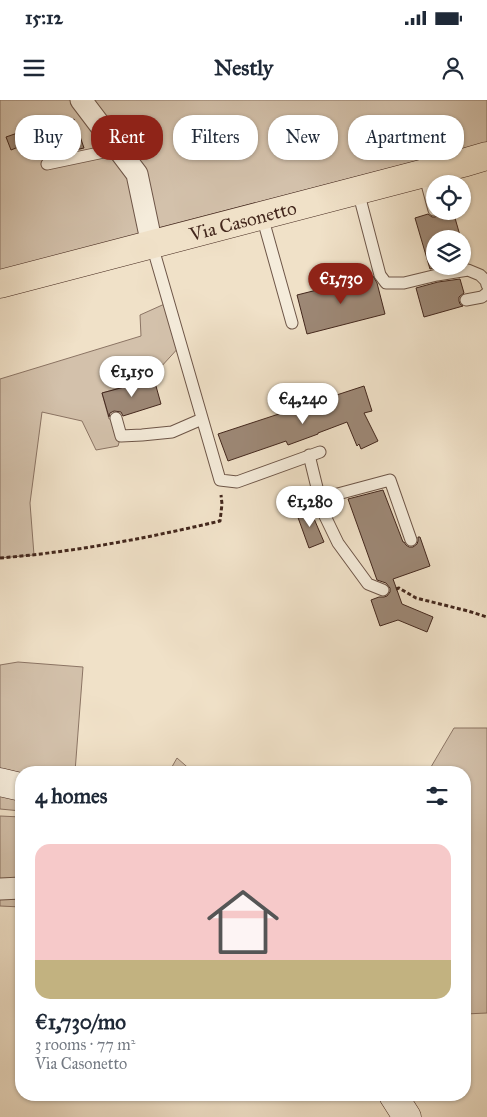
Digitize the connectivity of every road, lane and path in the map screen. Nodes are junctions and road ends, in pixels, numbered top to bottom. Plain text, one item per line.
1 (81, 100) edge
2 (92, 115) edge
3 (91, 155) edge
4 (487, 156) edge
5 (126, 160) edge
6 (47, 164) dead end
7 (424, 173) junction
8 (426, 180) edge
9 (358, 191) junction
10 (262, 216) junction
11 (152, 244) junction
12 (0, 284) edge
13 (487, 284) edge
14 (487, 293) edge
15 (466, 300) dead end
16 (292, 323) dead end
17 (116, 418) dead end
18 (202, 419) junction
19 (220, 480) junction
20 (320, 498) junction
21 (411, 540) dead end
22 (0, 558) edge
23 (383, 590) joint
24 (487, 617) edge
25 (0, 782) edge
26 (15, 786) edge
27 (15, 888) edge
28 (0, 889) edge
29 (397, 1101) edge
30 (407, 1117) edge

1 - 2 street
3 - 6 lane
4 - 7 main road, Via Casonetto
5 - 11 street
7 - 8 lane
7 - 9 main road, Via Casonetto
9 - 10 main road, Via Casonetto
9 - 13 lane
10 - 11 main road, Via Casonetto
10 - 16 lane
11 - 12 main road, Via Casonetto
11 - 18 lane
14 - 15 lane
17 - 18 lane
18 - 19 lane
19 - 20 lane
19 - 22 path
20 - 21 lane
20 - 23 lane
23 - 24 path
25 - 26 main road
27 - 28 street
29 - 30 main road

